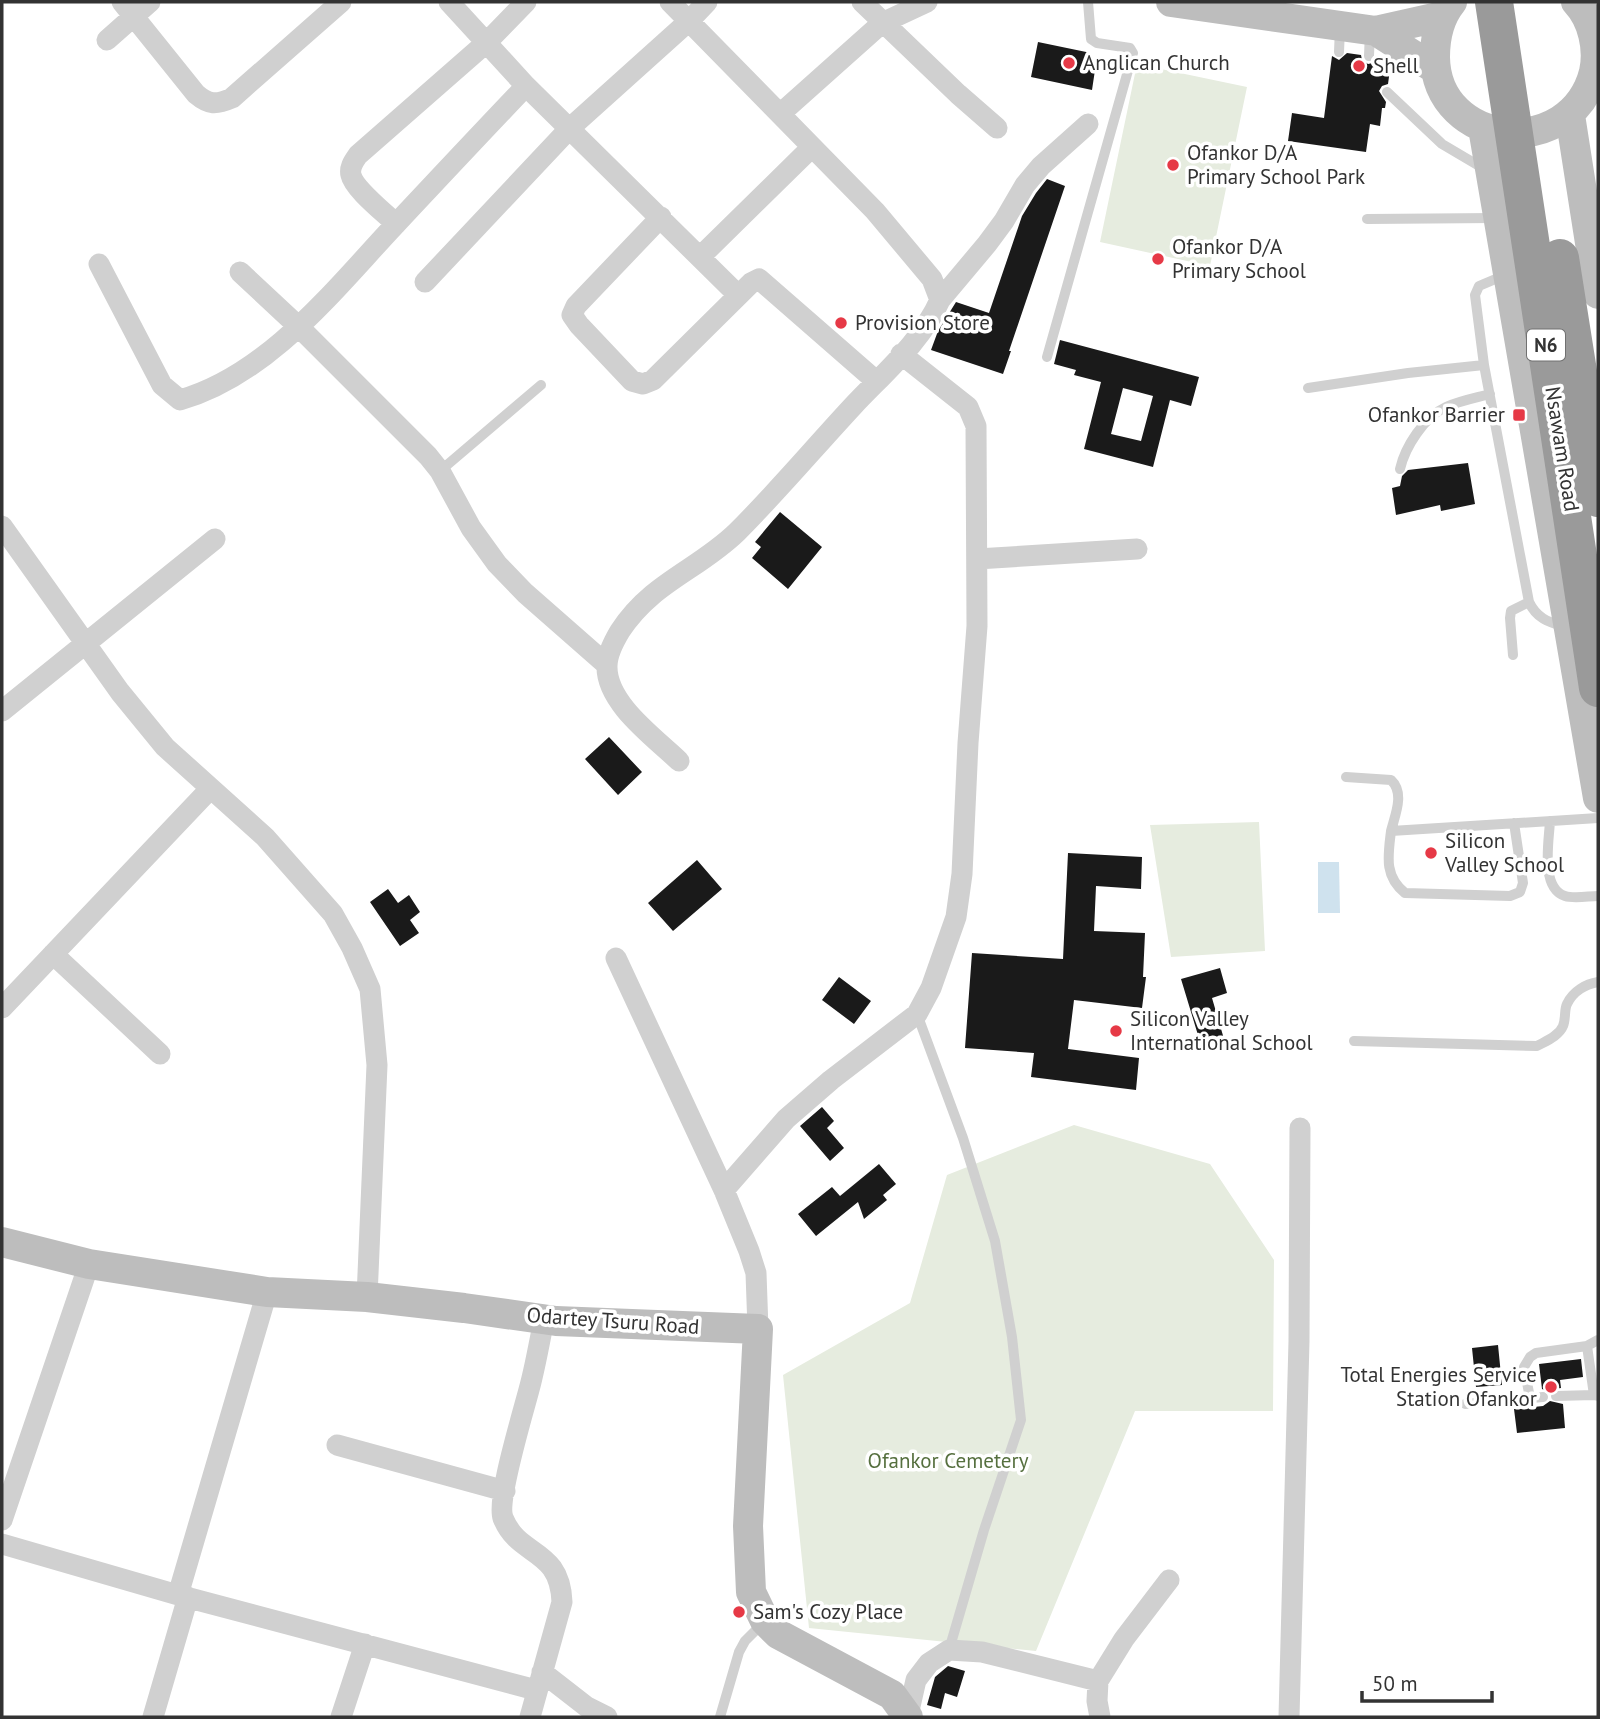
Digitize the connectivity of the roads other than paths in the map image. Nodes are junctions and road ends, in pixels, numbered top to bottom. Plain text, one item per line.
1 (149, 2) edge
2 (341, 2) edge
3 (449, 2) edge
4 (526, 2) edge
5 (670, 2) edge
6 (707, 2) edge
7 (862, 2) edge
8 (927, 2) edge
9 (1088, 2) edge
10 (1171, 2) edge
11 (1494, 2) edge
12 (1519, 2) edge
13 (1576, 2) edge
14 (1214, 5) edge
15 (905, 7) edge
16 (1258, 8) edge
17 (128, 9) edge
18 (1447, 9) edge
19 (689, 21) junction
20 (882, 23) junction
21 (1372, 39) junction
22 (107, 40) dead end
23 (487, 42) junction
24 (1435, 69) junction
25 (1596, 70) edge
26 (526, 86) junction
27 (1387, 92) dead end
28 (780, 114) junction
29 (1570, 116) junction
30 (1088, 124) dead end
31 (570, 128) junction
32 (997, 128) dead end
33 (1483, 128) junction
34 (812, 147) junction
35 (1491, 173) junction
36 (661, 217) junction
37 (1498, 218) junction
38 (1367, 219) dead end
39 (396, 224) junction
40 (700, 257) junction
41 (99, 264) dead end
42 (240, 272) dead end
43 (1508, 274) junction
44 (425, 282) dead end
45 (1598, 295) edge
46 (738, 296) junction
47 (940, 300) junction
48 (300, 328) junction
49 (901, 354) junction
50 (1047, 356) dead end
51 (1484, 365) junction
52 (876, 381) junction
53 (541, 385) dead end
54 (1308, 388) dead end
55 (1490, 394) junction
56 (1400, 469) dead end
57 (440, 471) junction
58 (1598, 498) edge
59 (2, 526) edge
60 (215, 539) dead end
61 (1137, 549) dead end
62 (977, 559) junction
63 (1529, 602) junction
64 (1569, 629) junction
65 (87, 642) junction
66 (1513, 655) dead end
67 (607, 665) junction
68 (1598, 688) edge
69 (2, 711) edge
70 (679, 761) dead end
71 (1346, 777) dead end
72 (210, 789) junction
73 (1598, 798) edge
74 (1598, 818) edge
75 (1550, 821) junction
76 (1514, 823) junction
77 (1391, 831) junction
78 (1598, 896) edge
79 (53, 954) junction
80 (616, 958) dead end
81 (1598, 982) edge
82 (2, 1008) edge
83 (917, 1014) junction
84 (1354, 1041) dead end
85 (160, 1054) dead end
86 (1300, 1128) dead end
87 (724, 1190) junction
88 (2, 1242) edge
89 (89, 1264) junction
90 (267, 1292) junction
91 (367, 1297) junction
92 (544, 1319) junction
93 (758, 1329) junction
94 (1598, 1340) edge
95 (1587, 1346) junction
96 (1596, 1395) edge
97 (1556, 1396) dead end
98 (1543, 1397) dead end
99 (1530, 1398) junction
100 (1465, 1404) dead end
101 (337, 1445) dead end
102 (505, 1491) junction
103 (2, 1520) edge
104 (2, 1544) edge
105 (1169, 1580) dead end
106 (183, 1596) junction
107 (765, 1621) junction
108 (365, 1644) junction
109 (949, 1650) junction
110 (539, 1681) junction
111 (1098, 1681) junction
112 (908, 1716) edge
113 (153, 1717) edge
114 (341, 1717) edge
115 (530, 1717) edge
116 (607, 1717) edge
117 (720, 1717) edge
118 (1100, 1717) edge
119 (1289, 1717) edge

1 - 17 street
2 - 17 street
3 - 23 street
4 - 23 street
5 - 19 street
6 - 19 street
7 - 20 street
8 - 15 street
9 - 50 lane
10 - 14 main road
11 - 68 highway, Nsawam Road / N6, bridge
12 - 58 highway, Nsawam Road / N6, bridge
13 - 25 main road
14 - 16 main road
15 - 20 street
16 - 21 main road
17 - 22 street
18 - 21 main road
18 - 24 main road
19 - 28 street
19 - 31 street
20 - 28 street
20 - 32 street
21 - 24 main road
23 - 26 street
23 - 39 street
24 - 33 main road
25 - 29 main road
26 - 31 street
26 - 39 street
27 - 35 lane
28 - 34 street
29 - 33 main road
29 - 45 main road
30 - 47 street
31 - 36 street
31 - 44 street
33 - 35 main road
34 - 40 street
34 - 47 street
35 - 37 main road
36 - 40 street
36 - 46 street
37 - 38 lane
37 - 43 main road
39 - 48 street
40 - 46 street
41 - 48 street
42 - 48 street
43 - 51 lane
43 - 64 main road
46 - 52 street
47 - 49 street
48 - 57 street
49 - 52 street
49 - 62 street
51 - 54 lane
51 - 55 lane
52 - 67 street
53 - 57 lane
55 - 56 lane
55 - 63 lane
57 - 67 street
59 - 65 street
60 - 65 street
61 - 62 street
62 - 83 street
63 - 64 lane
63 - 66 lane
64 - 73 main road
65 - 69 street
65 - 72 street
67 - 70 street
71 - 77 lane
72 - 79 street
72 - 91 street
74 - 75 lane
75 - 76 lane
75 - 78 lane
76 - 77 lane
76 - 77 lane
79 - 82 street
79 - 85 street
80 - 87 street
81 - 84 lane
83 - 87 street
83 - 109 lane
86 - 119 street
87 - 93 street
88 - 89 main road, Odartey Tsuru Road
89 - 90 main road, Odartey Tsuru Road
89 - 103 street
90 - 91 main road, Odartey Tsuru Road
90 - 106 street
91 - 92 main road, Odartey Tsuru Road
92 - 93 main road, Odartey Tsuru Road
92 - 102 street
93 - 107 main road
94 - 95 lane
95 - 96 lane
95 - 99 lane
96 - 97 lane
98 - 99 lane
99 - 100 lane
101 - 102 street
102 - 110 street
104 - 106 street
105 - 111 street
106 - 108 street
106 - 113 street
107 - 112 main road
107 - 117 lane
108 - 110 street
108 - 114 street
109 - 111 street
109 - 112 street
110 - 115 street
110 - 116 street
111 - 118 street

